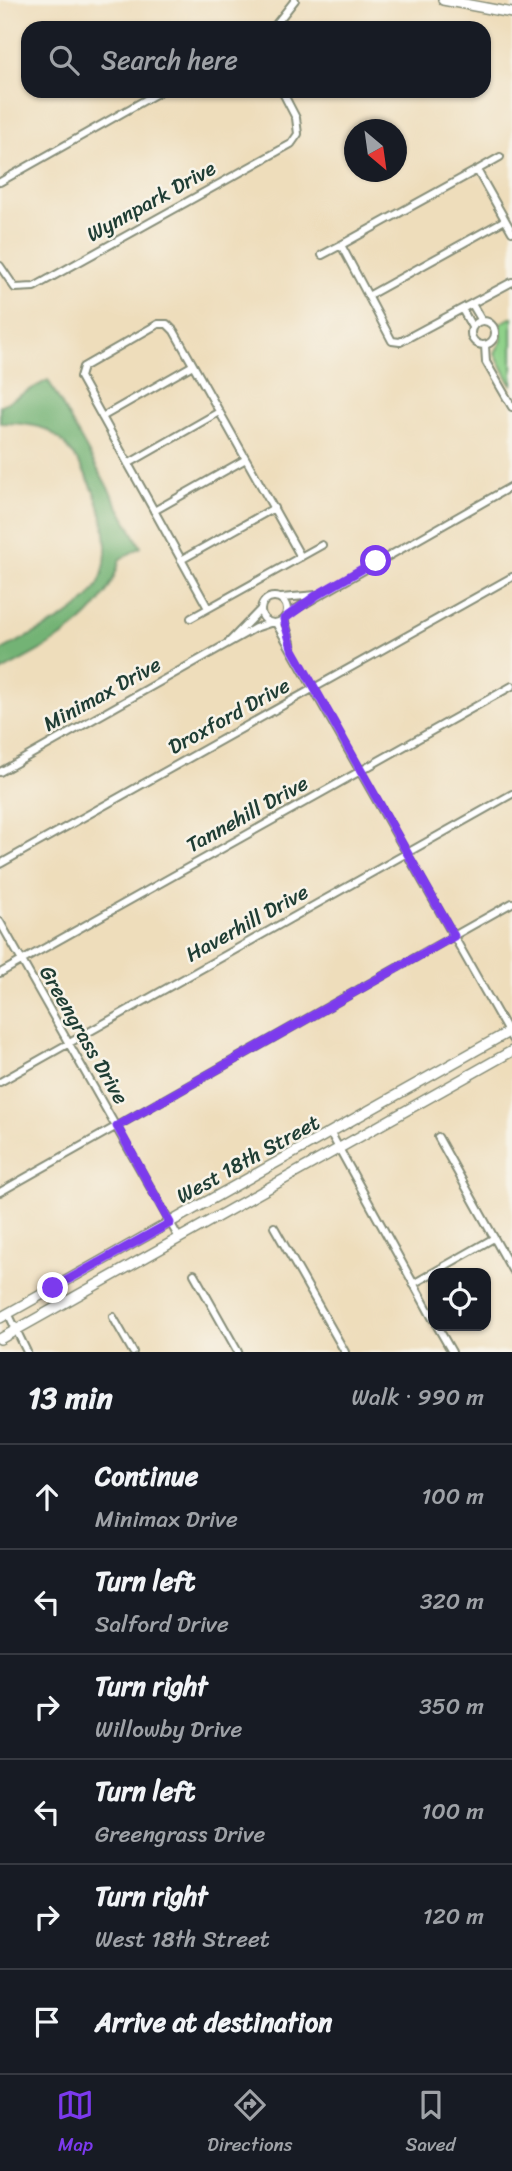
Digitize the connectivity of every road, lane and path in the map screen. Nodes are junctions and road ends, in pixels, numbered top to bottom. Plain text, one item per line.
1 (295, 0) edge
2 (443, 0) edge
3 (512, 13) edge
4 (280, 21) edge
5 (149, 98) edge
6 (286, 98) edge
7 (500, 157) dead end
8 (477, 170) junction
9 (0, 182) edge
10 (505, 219) junction
11 (512, 232) edge
12 (341, 245) junction
13 (322, 255) dead end
14 (0, 266) edge
15 (512, 282) edge
16 (368, 296) junction
17 (472, 304) junction
18 (462, 309) junction
19 (482, 321) junction
20 (472, 327) junction
21 (485, 345) junction
22 (193, 366) junction
23 (512, 407) edge
24 (219, 412) junction
25 (102, 417) junction
26 (246, 459) junction
27 (128, 464) junction
28 (512, 486) edge
29 (274, 508) junction
30 (154, 511) junction
31 (322, 545) dead end
32 (301, 557) junction
33 (181, 560) junction
34 (512, 577) edge
35 (317, 595) junction
36 (281, 598) junction
37 (208, 608) junction
38 (260, 610) junction
39 (285, 616) junction
40 (191, 618) dead end
41 (273, 623) junction
42 (222, 648) junction
43 (292, 648) junction
44 (512, 686) edge
45 (314, 688) junction
46 (361, 771) junction
47 (0, 772) edge
48 (512, 794) edge
49 (408, 853) junction
50 (0, 864) edge
51 (512, 903) edge
52 (0, 922) edge
53 (454, 936) junction
54 (22, 961) junction
55 (0, 973) edge
56 (511, 1033) edge
57 (69, 1043) junction
58 (512, 1051) edge
59 (0, 1082) edge
60 (420, 1082) junction
61 (429, 1098) junction
62 (117, 1126) junction
63 (330, 1132) junction
64 (438, 1137) dead end
65 (340, 1148) junction
66 (249, 1178) junction
67 (0, 1192) edge
68 (258, 1194) junction
69 (170, 1223) junction
70 (274, 1227) dead end
71 (179, 1238) junction
72 (494, 1238) junction
73 (512, 1270) edge
74 (194, 1274) dead end
75 (413, 1284) junction
76 (428, 1311) edge
77 (4, 1316) edge
78 (113, 1317) dead end
79 (17, 1329) junction
80 (440, 1331) edge
81 (0, 1339) edge
82 (27, 1352) edge
83 (132, 1352) edge
84 (238, 1352) edge
85 (345, 1352) edge
86 (452, 1352) edge

1 - 4 street
2 - 3 main road
5 - 9 street
6 - 14 street, Wynnpark Drive
7 - 8 street
8 - 10 street
8 - 12 street
10 - 11 street
10 - 16 street
12 - 13 street
12 - 16 street
15 - 17 street
16 - 18 street
17 - 18 street
17 - 19 street
18 - 20 street
19 - 20 street
19 - 21 street
20 - 21 street
21 - 23 street
22 - 24 street
22 - 25 street
22 - 25 street
24 - 26 street
24 - 27 street
25 - 27 street
26 - 29 street
26 - 30 street
27 - 30 street
28 - 35 street
29 - 32 street
29 - 33 street
30 - 33 street
31 - 32 street
32 - 37 street
33 - 37 street
34 - 45 street, Droxford Drive
35 - 36 street
35 - 39 street
36 - 38 street
36 - 39 street
37 - 40 street
38 - 41 street
38 - 42 street, Minimax Drive
39 - 41 street
39 - 43 street
41 - 42 street, Minimax Drive
41 - 43 street
42 - 47 street, Minimax Drive
43 - 45 street
44 - 46 street, Tannehill Drive
45 - 46 street
45 - 50 street, Droxford Drive
46 - 49 street
46 - 54 street, Tannehill Drive
48 - 49 street, Haverhill Drive
49 - 53 street
49 - 57 street, Haverhill Drive
51 - 53 street
52 - 54 street, Greengrass Drive
53 - 56 street
53 - 62 street
54 - 55 street, Tannehill Drive
54 - 57 street, Greengrass Drive
56 - 60 main road, West 18th Street
57 - 59 street, Haverhill Drive
57 - 62 street, Greengrass Drive
58 - 61 main road, West 18th Street
60 - 61 main road
60 - 63 main road, West 18th Street
61 - 65 main road, West 18th Street
62 - 67 street
62 - 69 street, Greengrass Drive
63 - 65 street
63 - 66 main road, West 18th Street
64 - 72 street
65 - 68 main road, West 18th Street
65 - 75 street
66 - 68 main road
66 - 69 main road, West 18th Street
68 - 71 main road, West 18th Street
69 - 71 street, Greengrass Drive
69 - 77 main road, West 18th Street
70 - 85 street
71 - 79 main road, West 18th Street
72 - 73 street
72 - 75 street
74 - 84 street
75 - 76 street
77 - 79 street
78 - 83 street
79 - 81 main road, West 18th Street
79 - 82 street
80 - 86 street

